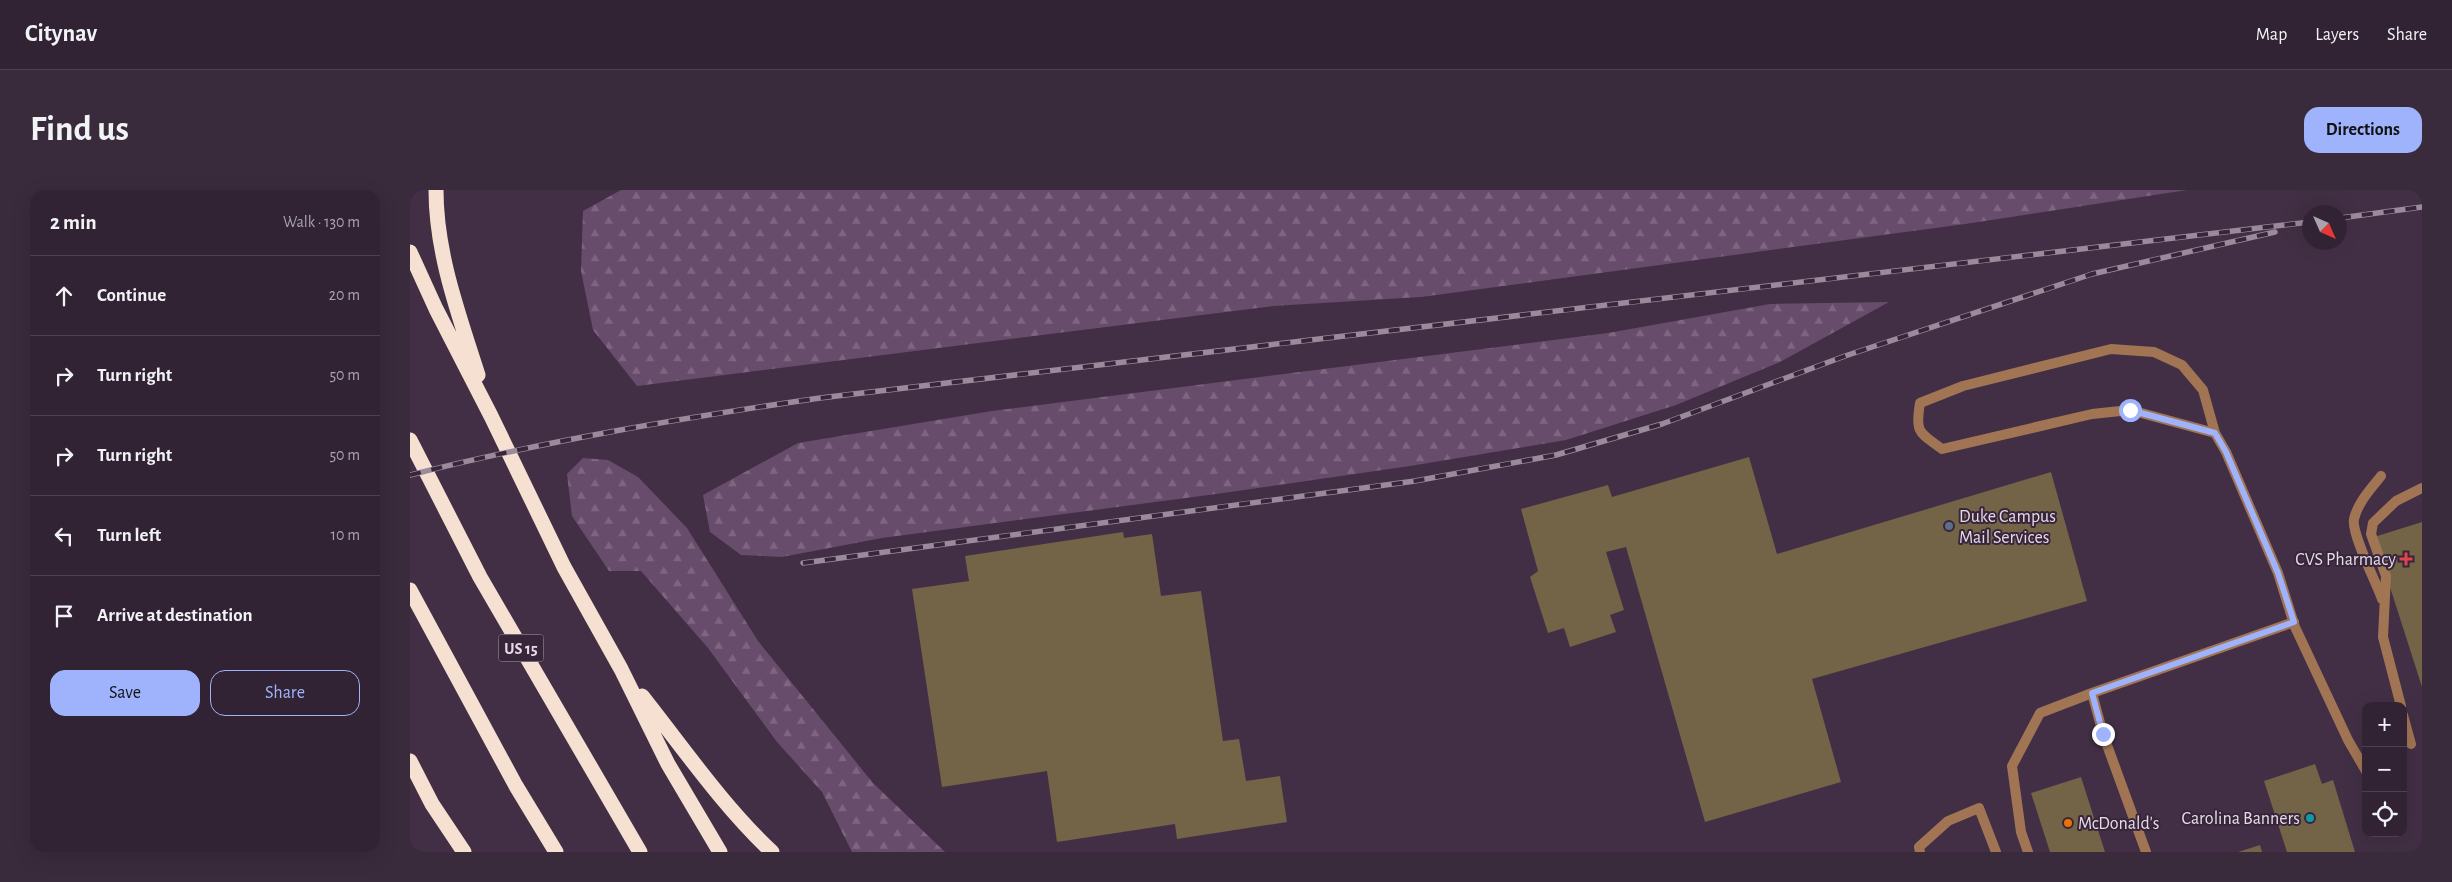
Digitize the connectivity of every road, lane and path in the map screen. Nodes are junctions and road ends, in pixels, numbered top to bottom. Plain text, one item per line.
1 (436, 190) edge
2 (410, 252) edge
3 (491, 416) junction
4 (2215, 433) junction
5 (410, 440) edge
6 (2381, 476) dead end
7 (2422, 488) edge
8 (410, 590) edge
9 (2384, 606) junction
10 (2294, 622) junction
11 (621, 669) junction
12 (2092, 693) junction
13 (2400, 702) edge
14 (2407, 730) edge
15 (2411, 744) dead end
16 (410, 761) edge
17 (2362, 764) edge
18 (432, 804) junction
19 (451, 852) edge
20 (464, 852) edge
21 (556, 852) edge
22 (640, 852) edge
23 (720, 852) edge
24 (772, 852) edge
25 (1920, 852) edge
26 (1996, 852) edge
27 (2028, 852) edge
28 (2146, 852) edge

1 - 3 highway
2 - 3 highway
3 - 11 highway
4 - 4 lane
4 - 10 lane
5 - 22 highway, US 15
6 - 9 lane
7 - 9 lane
8 - 21 highway
9 - 13 lane
10 - 12 lane
10 - 17 lane
11 - 23 highway
11 - 24 highway
12 - 27 lane
12 - 28 lane
14 - 15 lane
16 - 18 highway
18 - 19 highway
18 - 20 highway
25 - 26 lane

